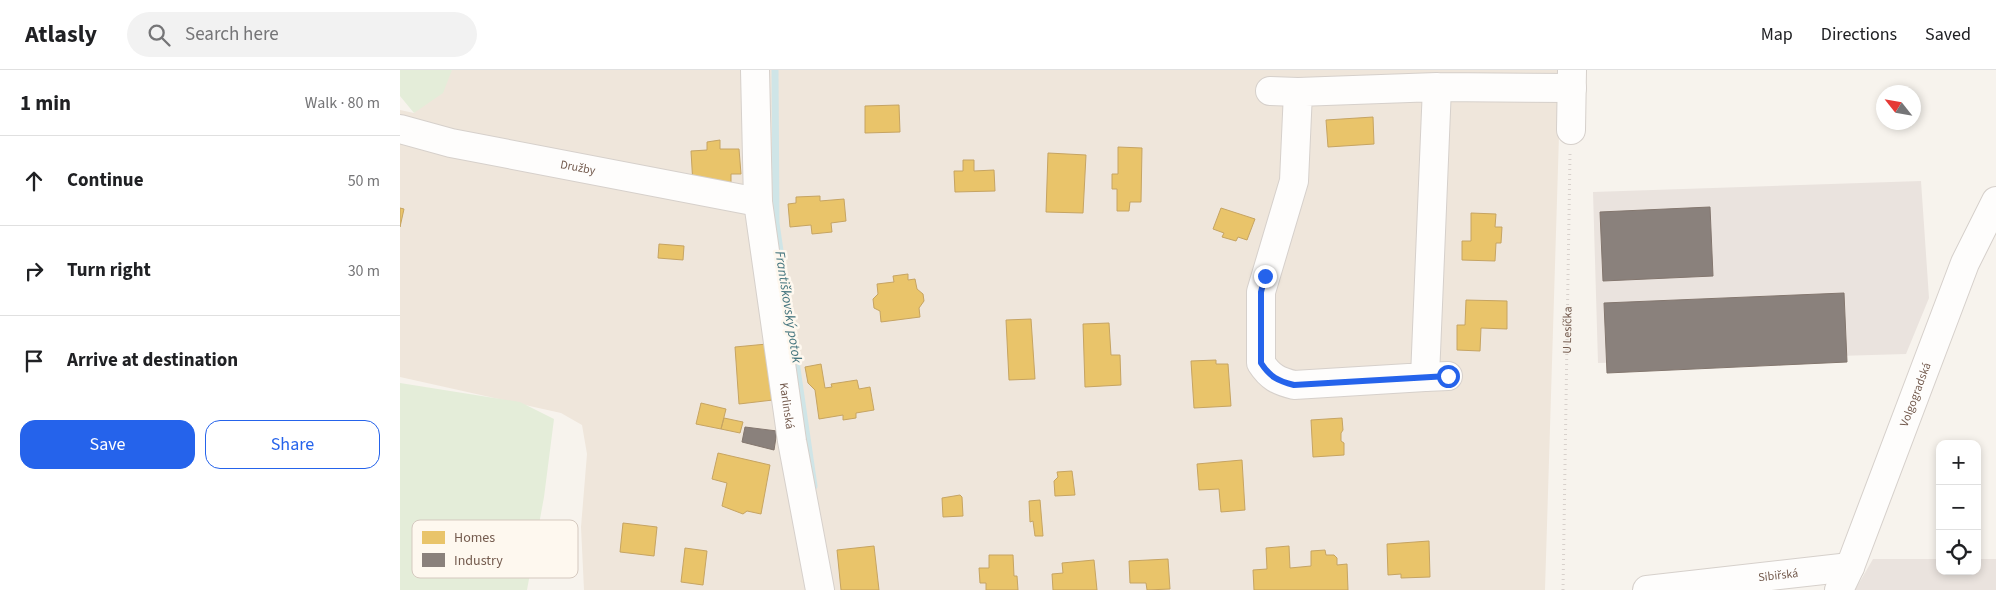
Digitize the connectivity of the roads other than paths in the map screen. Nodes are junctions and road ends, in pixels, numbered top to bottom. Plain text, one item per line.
1 (755, 70) edge
2 (1572, 79) edge
3 (1437, 87) junction
4 (1270, 91) dead end
5 (1298, 92) junction
6 (400, 129) edge
7 (1571, 130) road end
8 (1996, 201) edge
9 (758, 202) junction
10 (1844, 578) edge
11 (820, 590) edge
12 (1647, 590) edge

1 - 9 street, Karlinská
2 - 3 street
2 - 7 street
3 - 5 street
3 - 5 street
4 - 5 street
6 - 9 street, Družby
8 - 10 street, Volgogradská
9 - 11 street, Karlinská
10 - 12 street, Sibiřská

